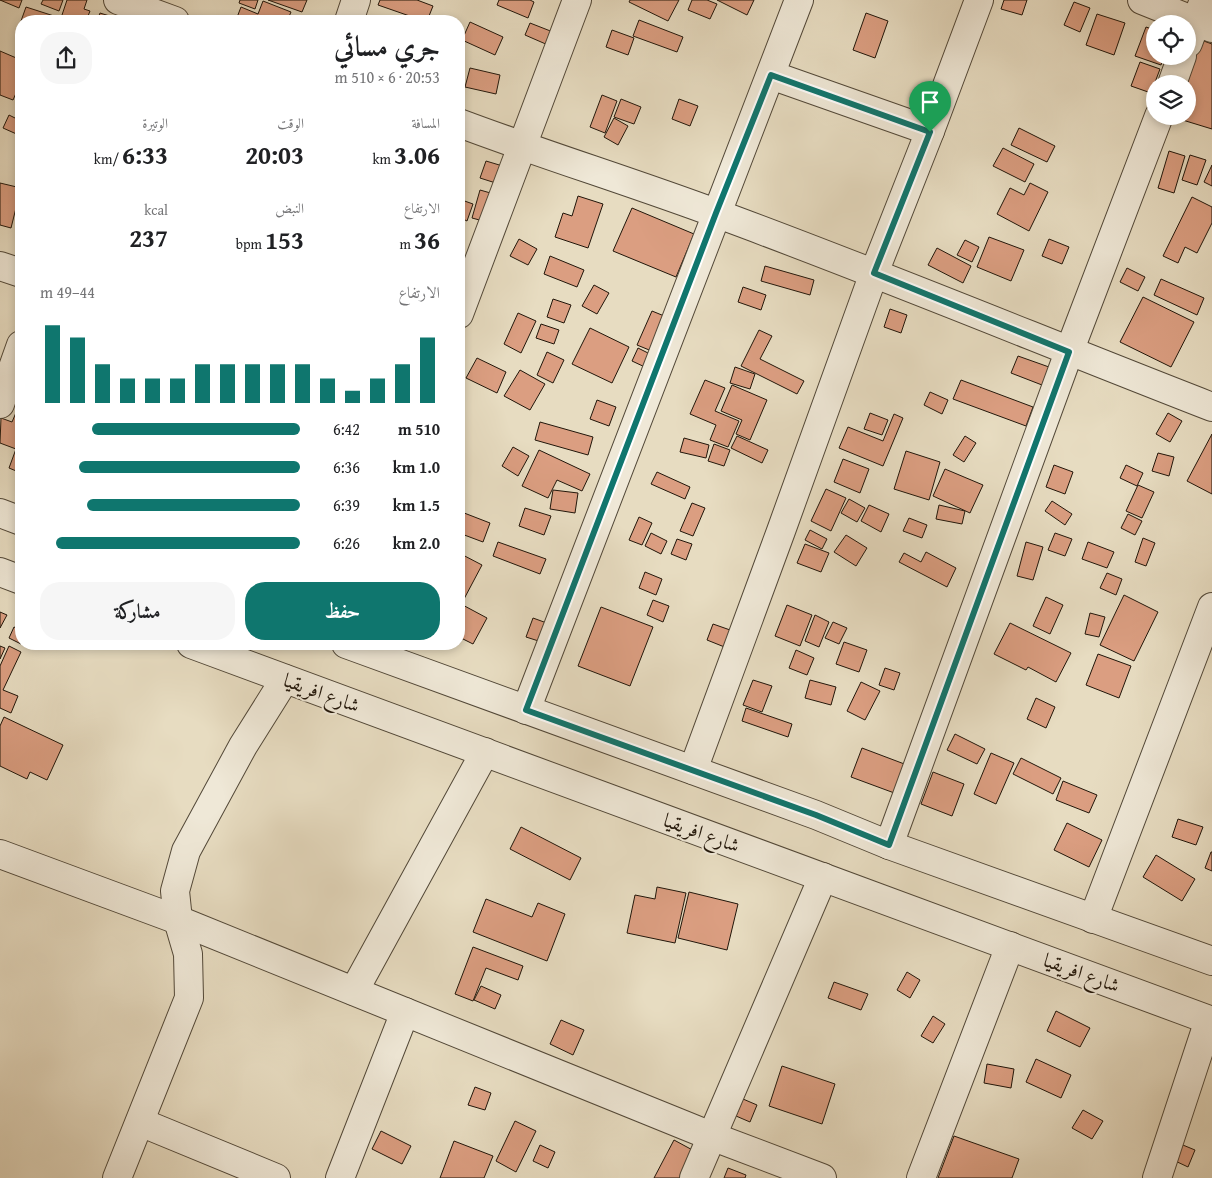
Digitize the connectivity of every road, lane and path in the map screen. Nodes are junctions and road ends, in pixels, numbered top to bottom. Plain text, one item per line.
1 (118, 0) edge
2 (356, 0) edge
3 (577, 0) edge
4 (799, 0) edge
5 (979, 0) edge
6 (1142, 0) edge
7 (144, 15) edge
8 (352, 15) edge
9 (1200, 23) edge
10 (771, 75) junction
11 (465, 125) edge
12 (1156, 125) edge
13 (930, 132) junction
14 (522, 147) junction
15 (716, 213) junction
16 (0, 266) edge
17 (15, 271) edge
18 (874, 273) junction
19 (465, 298) edge
20 (1069, 352) junction
21 (15, 362) edge
22 (0, 404) edge
23 (1212, 407) edge
24 (0, 513) edge
25 (15, 519) edge
26 (0, 572) edge
27 (15, 578) edge
28 (1212, 607) edge
29 (207, 650) edge
30 (362, 650) edge
31 (285, 679) junction
32 (526, 710) junction
33 (485, 752) junction
34 (693, 770) junction
35 (889, 845) junction
36 (0, 854) edge
37 (823, 877) junction
38 (1093, 919) junction
39 (178, 920) junction
40 (1010, 946) junction
41 (1212, 961) edge
42 (354, 991) junction
43 (405, 1012) junction
44 (1211, 1020) edge
45 (140, 1122) junction
46 (711, 1136) junction
47 (116, 1178) edge
48 (276, 1178) edge
49 (340, 1178) edge
50 (694, 1178) edge
51 (822, 1178) edge
52 (921, 1178) edge
53 (1157, 1178) edge

1 - 7 street
2 - 8 street
3 - 14 street
4 - 10 street
5 - 13 street
6 - 9 street
10 - 13 street
10 - 15 street
11 - 14 street
12 - 20 street
13 - 18 street
14 - 15 street
14 - 19 street
15 - 18 street
15 - 32 street
16 - 17 street
18 - 20 street
18 - 34 street
20 - 23 street
20 - 35 street
21 - 22 street
24 - 25 street
26 - 27 street
28 - 38 street
29 - 31 street, شارع افريقيا
30 - 32 street
31 - 33 street, شارع افريقيا
31 - 39 street
32 - 34 street
33 - 37 street, شارع افريقيا
33 - 42 street
34 - 35 street
35 - 38 street
36 - 39 street
37 - 40 street, شارع افريقيا
37 - 46 street
38 - 41 street
39 - 42 street
39 - 45 street
40 - 44 street, شارع افريقيا
40 - 52 street
42 - 43 street
43 - 46 street
43 - 49 street
44 - 53 street
45 - 47 street
45 - 48 street
46 - 50 street
46 - 51 street

